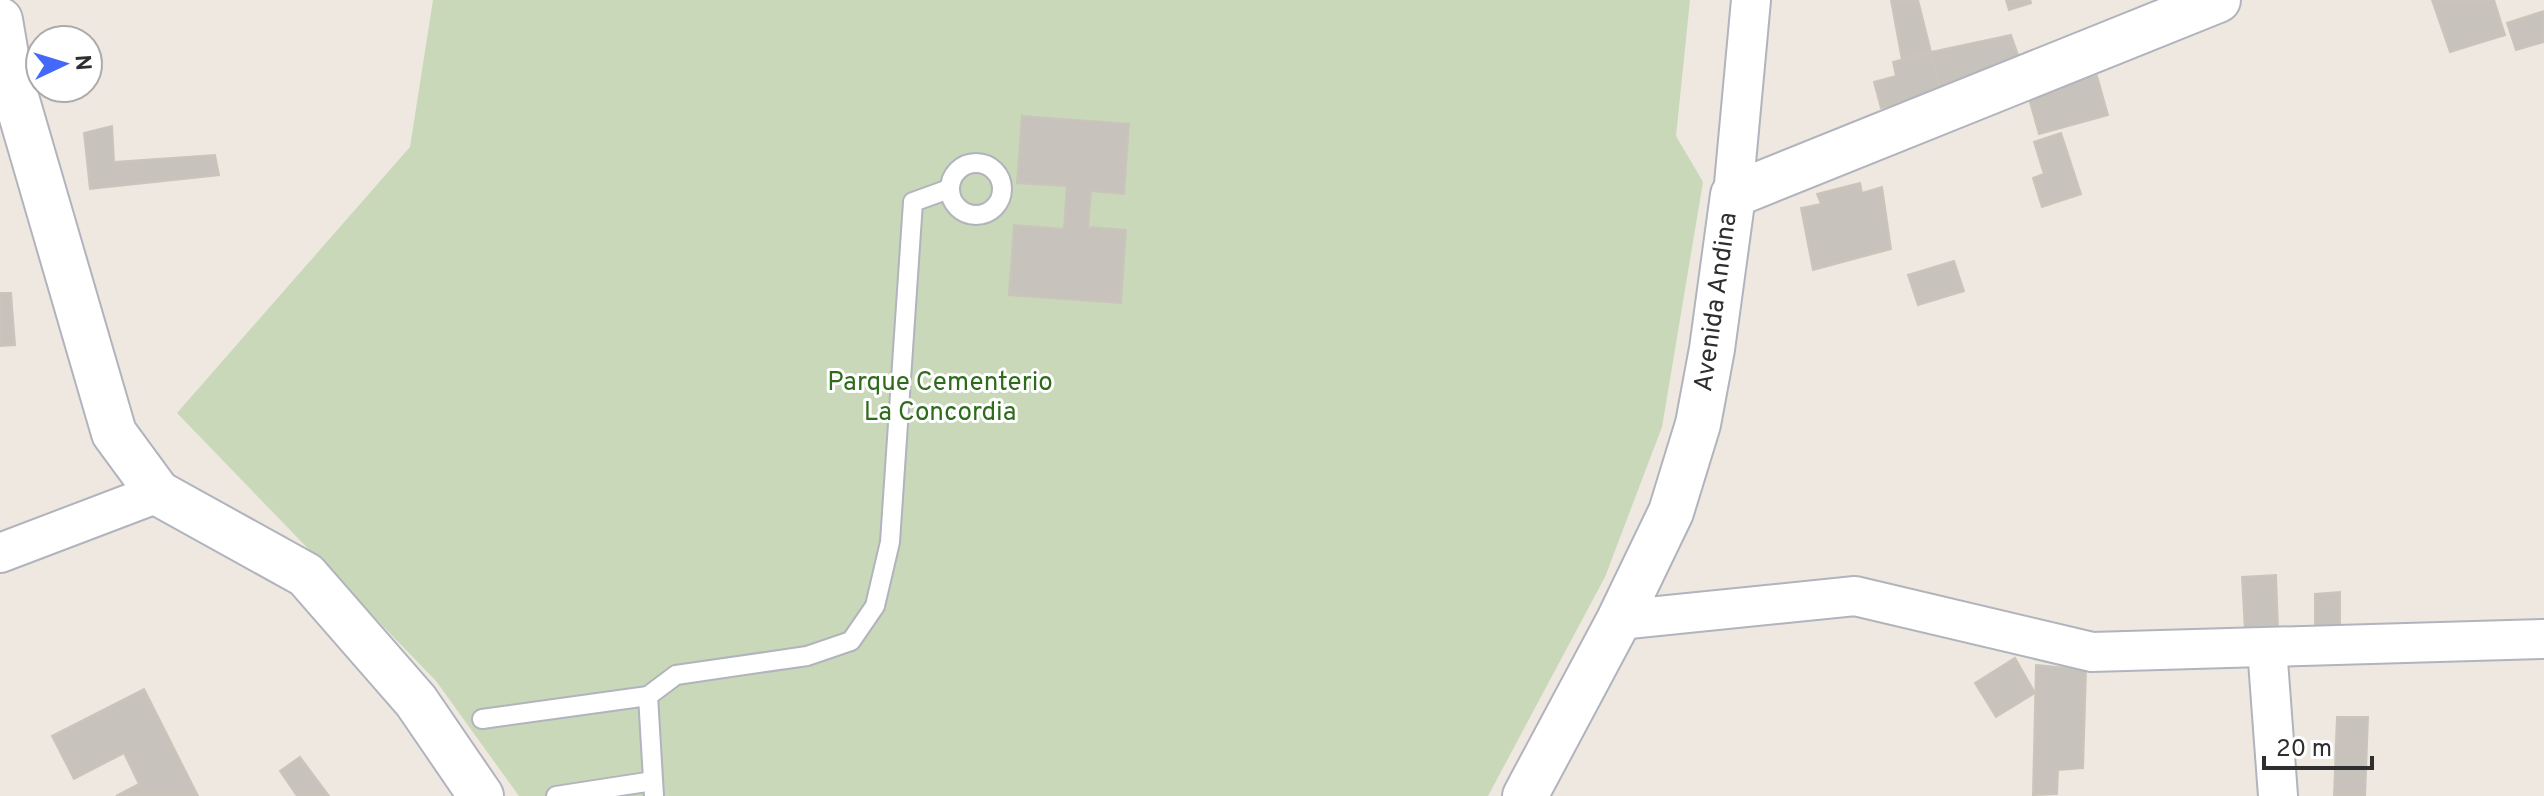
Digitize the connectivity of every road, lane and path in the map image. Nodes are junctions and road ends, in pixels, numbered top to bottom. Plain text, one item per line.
1 (1751, 0) edge
2 (2218, 0) edge
3 (0, 20) edge
4 (949, 189) dead end
5 (1733, 195) junction
6 (158, 493) junction
7 (0, 553) edge
8 (1619, 620) junction
9 (2544, 639) edge
10 (2267, 647) junction
11 (648, 696) junction
12 (482, 719) dead end
13 (654, 788) edge
14 (481, 796) edge
15 (556, 796) edge
16 (1525, 796) edge
17 (2278, 796) edge

1 - 5 street
2 - 5 street, Avenida Andina
3 - 6 street
4 - 11 lane
5 - 8 street, Avenida Andina
6 - 7 street
6 - 14 street
8 - 10 street
8 - 16 street, Avenida Andina
9 - 10 street
10 - 17 street
11 - 12 lane
11 - 13 lane
13 - 15 lane

